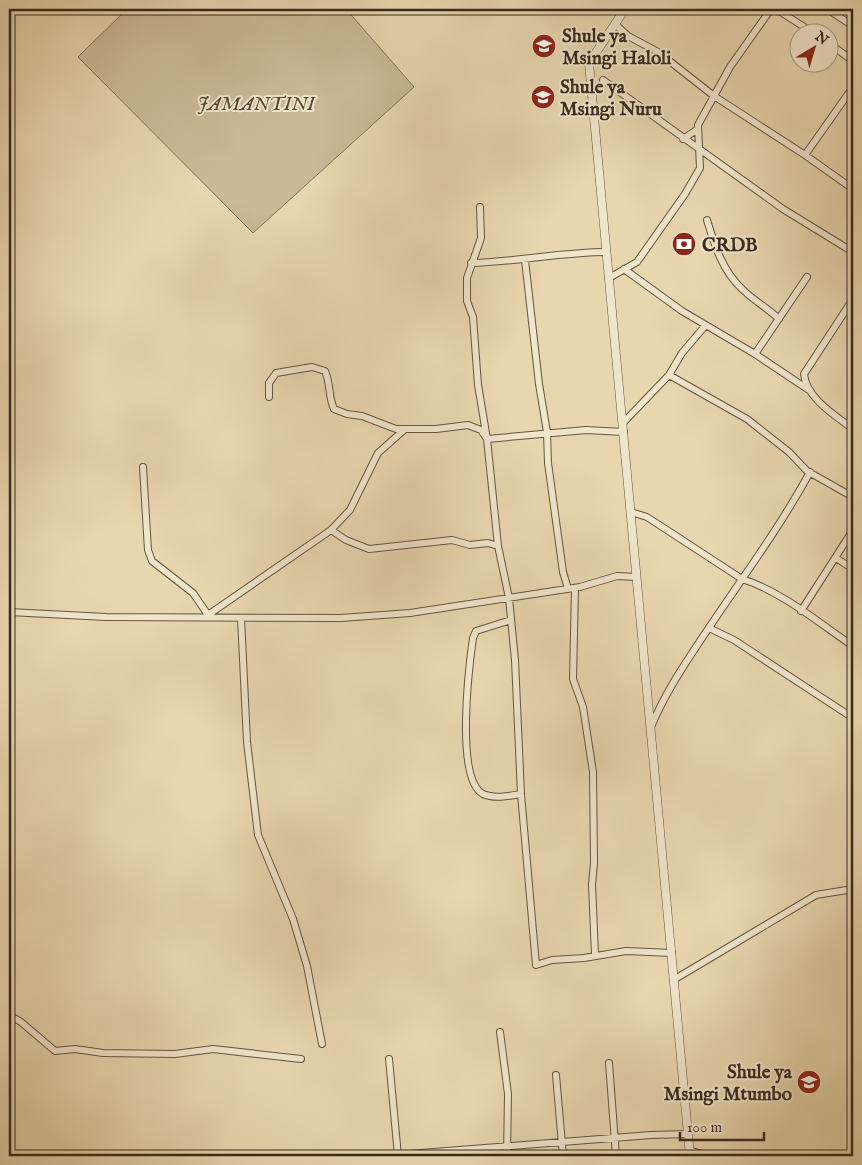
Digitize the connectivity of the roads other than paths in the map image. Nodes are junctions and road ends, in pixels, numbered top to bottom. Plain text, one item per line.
1 (626, 9) edge
2 (772, 9) edge
3 (776, 9) edge
4 (827, 9) edge
5 (796, 22) edge
6 (615, 24) junction
7 (853, 26) edge
8 (840, 51) edge
9 (853, 61) edge
10 (603, 80) dead end
11 (853, 87) edge
12 (714, 96) junction
13 (698, 129) junction
14 (683, 139) junction
15 (700, 152) junction
16 (805, 155) junction
17 (853, 189) edge
18 (480, 206) dead end
19 (707, 220) dead end
20 (607, 252) junction
21 (853, 252) edge
22 (525, 260) junction
23 (471, 263) junction
24 (624, 269) junction
25 (807, 277) dead end
26 (609, 278) junction
27 (853, 299) edge
28 (779, 319) junction
29 (705, 326) junction
30 (755, 354) junction
31 (669, 375) junction
32 (809, 390) junction
33 (269, 397) dead end
34 (623, 428) junction
35 (853, 429) edge
36 (404, 430) junction
37 (547, 432) junction
38 (487, 439) junction
39 (143, 467) dead end
40 (810, 472) junction
41 (853, 497) edge
42 (631, 512) junction
43 (331, 530) junction
44 (853, 530) edge
45 (498, 546) junction
46 (836, 558) junction
47 (853, 569) edge
48 (637, 577) junction
49 (742, 579) junction
50 (572, 589) junction
51 (509, 598) junction
52 (801, 611) junction
53 (9, 612) edge
54 (206, 616) junction
55 (242, 618) junction
56 (511, 620) junction
57 (709, 628) junction
58 (853, 646) edge
59 (853, 718) edge
60 (651, 727) junction
61 (521, 794) junction
62 (853, 889) edge
63 (672, 953) junction
64 (596, 956) junction
65 (675, 979) junction
66 (9, 1015) edge
67 (500, 1032) dead end
68 (322, 1044) dead end
69 (301, 1059) dead end
70 (388, 1059) dead end
71 (610, 1062) dead end
72 (556, 1075) dead end
73 (688, 1134) junction
74 (614, 1139) junction
75 (561, 1142) junction
76 (506, 1146) junction
77 (452, 1153) edge
78 (690, 1153) edge
79 (9, 1156) edge
80 (34, 1156) edge
81 (383, 1156) edge
82 (398, 1156) edge
83 (507, 1156) edge
84 (563, 1156) edge
85 (616, 1156) edge
86 (708, 1156) edge

1 - 6 street
2 - 12 street
3 - 5 street
4 - 7 street
6 - 12 street
6 - 20 street
8 - 9 street
10 - 14 street
11 - 16 street
12 - 13 street
12 - 16 street
13 - 14 street
13 - 15 street
14 - 15 street
15 - 21 street
15 - 24 street
16 - 17 street
18 - 23 street
19 - 28 street
20 - 22 street
20 - 26 street
22 - 23 street
22 - 37 street
23 - 38 street
24 - 26 street
24 - 29 street
25 - 28 street
26 - 34 street
27 - 32 street
28 - 30 street
29 - 30 street
29 - 31 street
30 - 32 street
31 - 34 street
31 - 40 street
32 - 35 street
33 - 36 street
34 - 37 street
34 - 42 street
36 - 38 street
36 - 43 street
37 - 38 street
37 - 50 street
38 - 45 street
39 - 54 street
40 - 41 street
40 - 49 street
42 - 48 street
42 - 49 street
43 - 45 street
43 - 54 street
44 - 46 street
45 - 51 street
46 - 47 street
46 - 52 street
48 - 50 street
48 - 60 street
49 - 52 street
49 - 57 street
50 - 51 street
50 - 64 street
51 - 55 street
51 - 56 street
52 - 58 street
53 - 54 street
54 - 55 street
55 - 68 street
56 - 61 street
56 - 61 street
57 - 59 street
57 - 60 street
60 - 63 street
61 - 64 street
62 - 65 street
63 - 64 street
63 - 65 street
65 - 73 street
66 - 69 street
67 - 76 street
70 - 82 street
71 - 74 street
72 - 75 street
73 - 74 street
73 - 78 street
74 - 75 street
74 - 85 street
75 - 76 street
75 - 84 street
76 - 77 street
76 - 83 street
77 - 82 street
78 - 86 street
79 - 80 street
81 - 82 street

